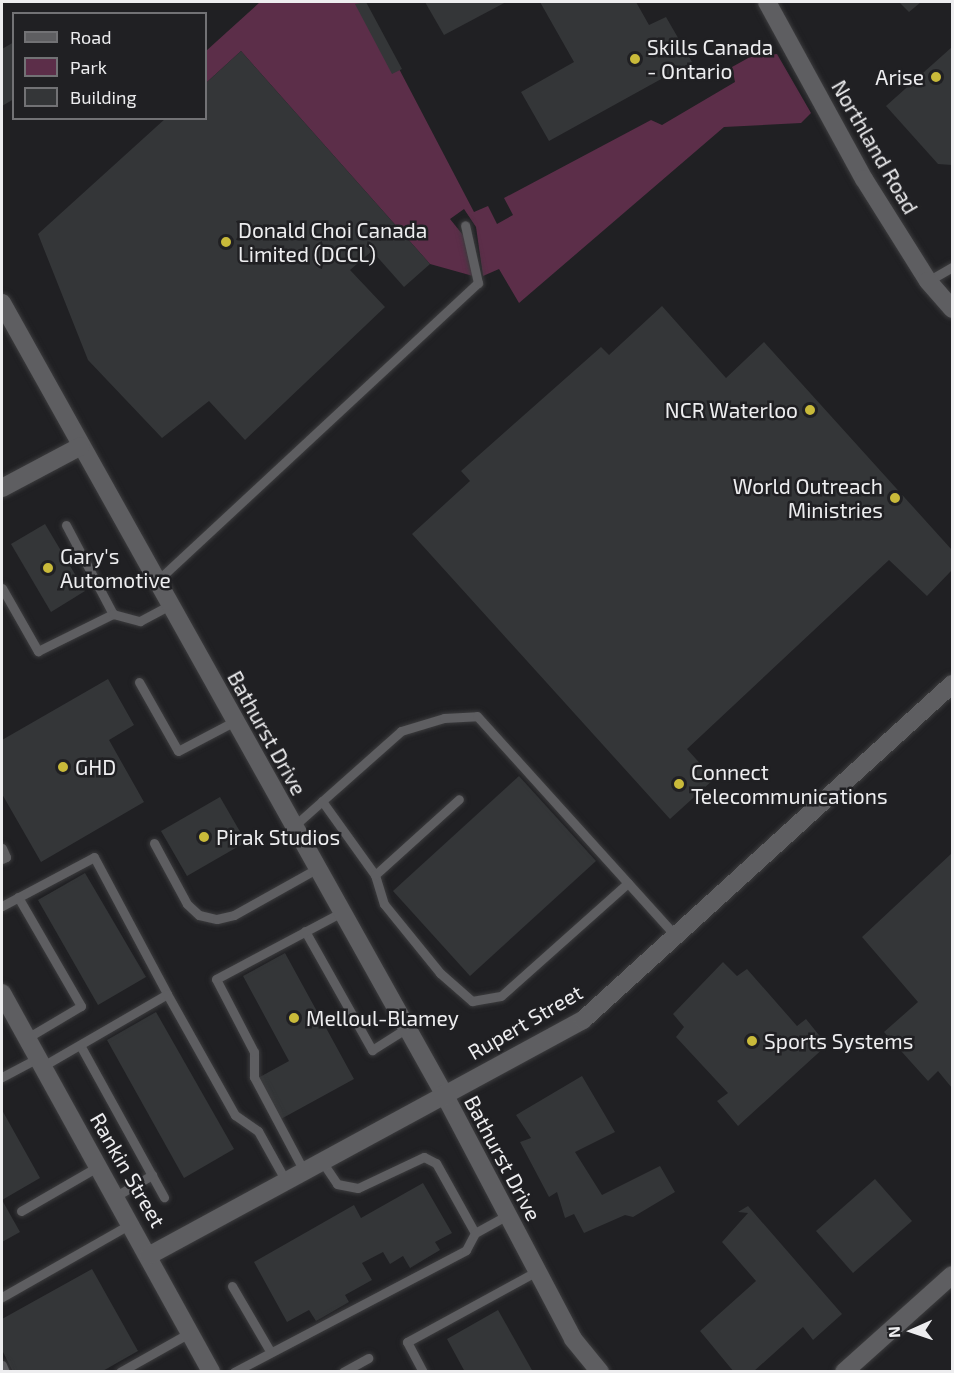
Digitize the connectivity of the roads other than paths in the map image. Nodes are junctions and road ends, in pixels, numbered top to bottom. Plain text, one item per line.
1 (767, 2) edge
2 (465, 225) dead end
3 (952, 267) edge
4 (928, 281) junction
5 (2, 303) edge
6 (951, 304) edge
7 (81, 446) junction
8 (2, 488) edge
9 (66, 525) dead end
10 (157, 581) junction
11 (2, 588) edge
12 (170, 605) junction
13 (113, 614) junction
14 (139, 682) dead end
15 (952, 684) edge
16 (235, 721) junction
17 (459, 799) dead end
18 (322, 801) junction
19 (294, 826) junction
20 (154, 843) dead end
21 (2, 848) edge
22 (2, 859) edge
23 (318, 868) junction
24 (375, 875) junction
25 (628, 883) junction
26 (18, 897) junction
27 (2, 906) edge
28 (342, 912) junction
29 (305, 931) junction
30 (676, 936) junction
31 (2, 993) edge
32 (167, 994) junction
33 (407, 1028) junction
34 (27, 1038) junction
35 (80, 1045) junction
36 (40, 1062) junction
37 (2, 1077) edge
38 (444, 1094) junction
39 (324, 1163) junction
40 (99, 1166) junction
41 (305, 1173) junction
42 (152, 1175) junction
43 (287, 1183) junction
44 (116, 1196) junction
45 (164, 1197) dead end
46 (21, 1211) dead end
47 (508, 1215) junction
48 (132, 1223) junction
49 (475, 1233) junction
50 (150, 1255) junction
51 (537, 1270) junction
52 (952, 1275) edge
53 (232, 1286) dead end
54 (2, 1297) edge
55 (190, 1332) junction
56 (270, 1351) junction
57 (368, 1358) dead end
58 (2, 1365) edge
59 (5, 1371) edge
60 (120, 1371) edge
61 (211, 1371) edge
62 (234, 1371) edge
63 (344, 1371) edge
64 (423, 1371) edge
65 (600, 1371) edge
66 (844, 1371) edge

1 - 4 street, Northland Road
2 - 10 lane
3 - 4 lane
4 - 6 street, Northland Road
5 - 7 street, Bathurst Drive
7 - 8 street
7 - 10 street, Bathurst Drive
9 - 13 lane
10 - 12 street, Bathurst Drive
11 - 13 lane
12 - 13 lane
12 - 16 street, Bathurst Drive
14 - 16 lane
15 - 30 street, Rupert Street
16 - 19 street, Bathurst Drive
17 - 24 lane
18 - 19 lane
18 - 24 lane
18 - 25 lane
19 - 23 street, Bathurst Drive
20 - 23 lane
21 - 22 lane
23 - 28 street, Bathurst Drive
24 - 25 lane
25 - 30 lane
26 - 27 lane
26 - 32 lane
26 - 34 lane
28 - 29 lane
28 - 33 street, Bathurst Drive
29 - 33 lane
29 - 41 lane
30 - 38 street, Rupert Street
31 - 34 street, Rankin Street
32 - 35 lane
32 - 43 lane
33 - 38 street, Bathurst Drive
34 - 36 street, Rankin Street
35 - 36 lane
35 - 42 lane
36 - 37 lane
36 - 40 street, Rankin Street
38 - 39 street, Rupert Street
38 - 47 street, Bathurst Drive
39 - 41 street, Rupert Street
39 - 49 lane
40 - 44 street, Rankin Street
40 - 46 lane
41 - 43 street, Rupert Street
42 - 44 lane
42 - 45 lane
43 - 50 street, Rupert Street
44 - 48 street, Rankin Street
47 - 49 lane
47 - 51 street, Bathurst Drive
48 - 50 street, Rankin Street
48 - 54 lane
49 - 56 lane
50 - 55 street, Rankin Street
51 - 64 lane
51 - 65 street, Bathurst Drive
52 - 66 street
53 - 56 lane
55 - 60 lane
55 - 61 street, Rankin Street
56 - 62 lane
57 - 63 lane
58 - 59 lane

